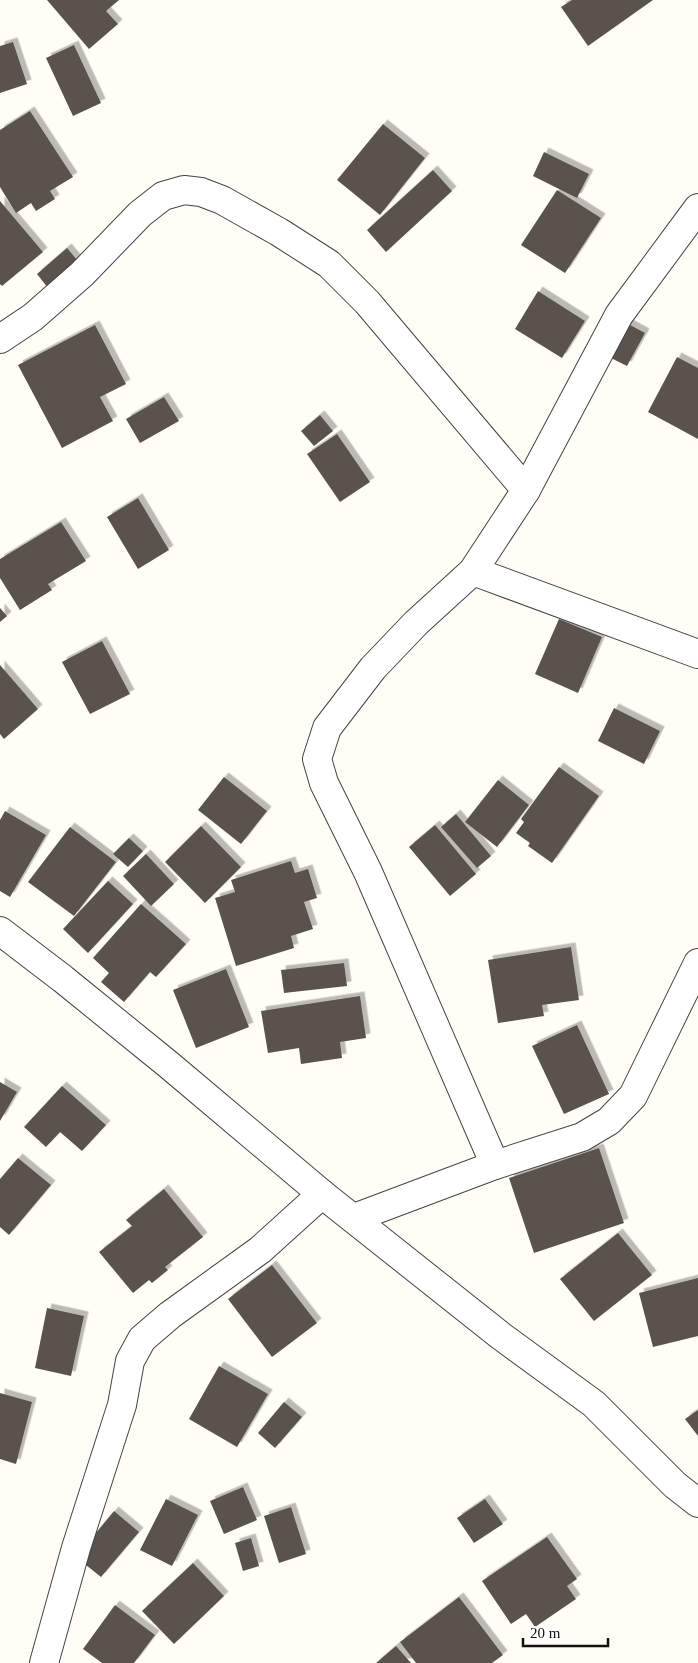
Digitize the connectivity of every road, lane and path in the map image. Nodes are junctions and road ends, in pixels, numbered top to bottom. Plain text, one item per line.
1 (698, 208) edge
2 (0, 339) edge
3 (526, 490) junction
4 (473, 571) junction
5 (698, 654) edge
6 (0, 931) edge
7 (698, 963) edge
8 (494, 1165) junction
9 (322, 1194) junction
10 (354, 1218) junction
11 (698, 1503) edge
12 (44, 1663) edge

1 - 3 street
2 - 3 street
3 - 4 street
4 - 5 street
4 - 8 street
6 - 9 street
7 - 8 street
8 - 10 street
9 - 10 street
9 - 12 street
10 - 11 street

